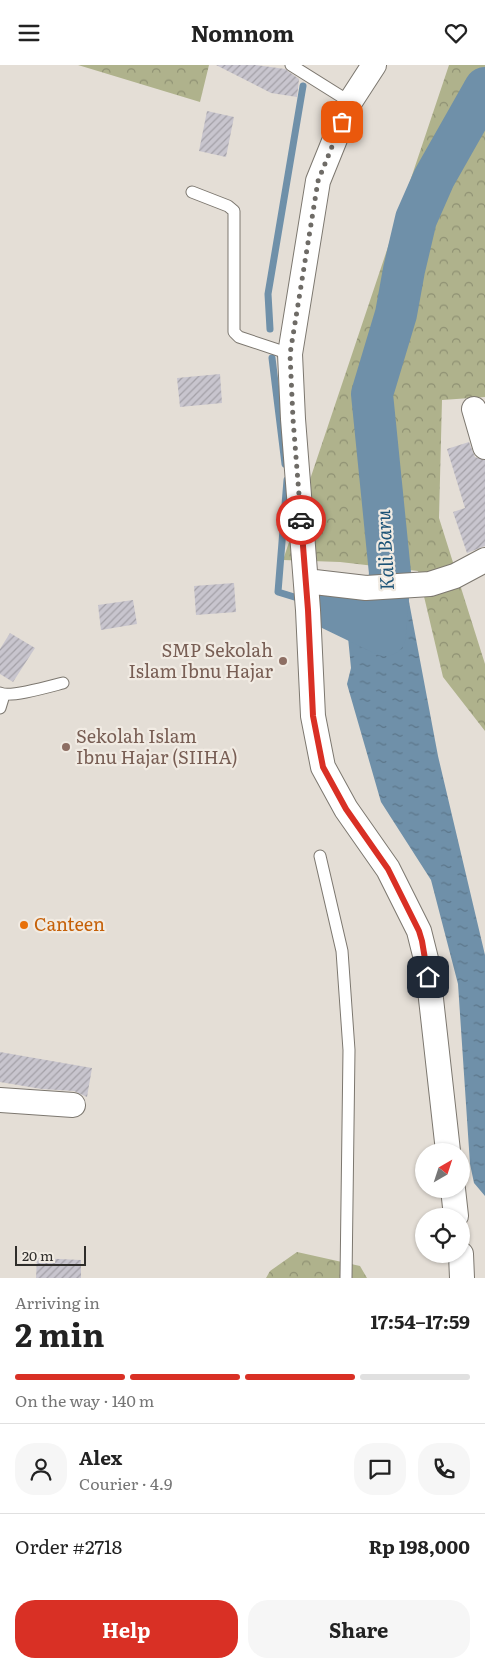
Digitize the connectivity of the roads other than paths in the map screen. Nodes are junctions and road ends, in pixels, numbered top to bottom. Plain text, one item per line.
1 (291, 65) edge
2 (374, 65) edge
3 (350, 102) junction
4 (192, 192) dead end
5 (290, 354) junction
6 (474, 409) dead end
7 (485, 447) edge
8 (485, 560) edge
9 (307, 595) junction
10 (63, 683) dead end
11 (2, 694) edge
12 (0, 709) edge
13 (320, 856) dead end
14 (0, 1100) edge
15 (73, 1105) dead end
16 (447, 1143) edge
17 (461, 1263) edge
18 (346, 1278) edge
19 (462, 1278) edge

1 - 3 lane
2 - 3 street
3 - 5 street
4 - 5 lane
5 - 9 street
6 - 7 street
8 - 9 street
9 - 16 street
10 - 11 lane
11 - 12 lane
13 - 18 lane
14 - 15 street
17 - 19 street

